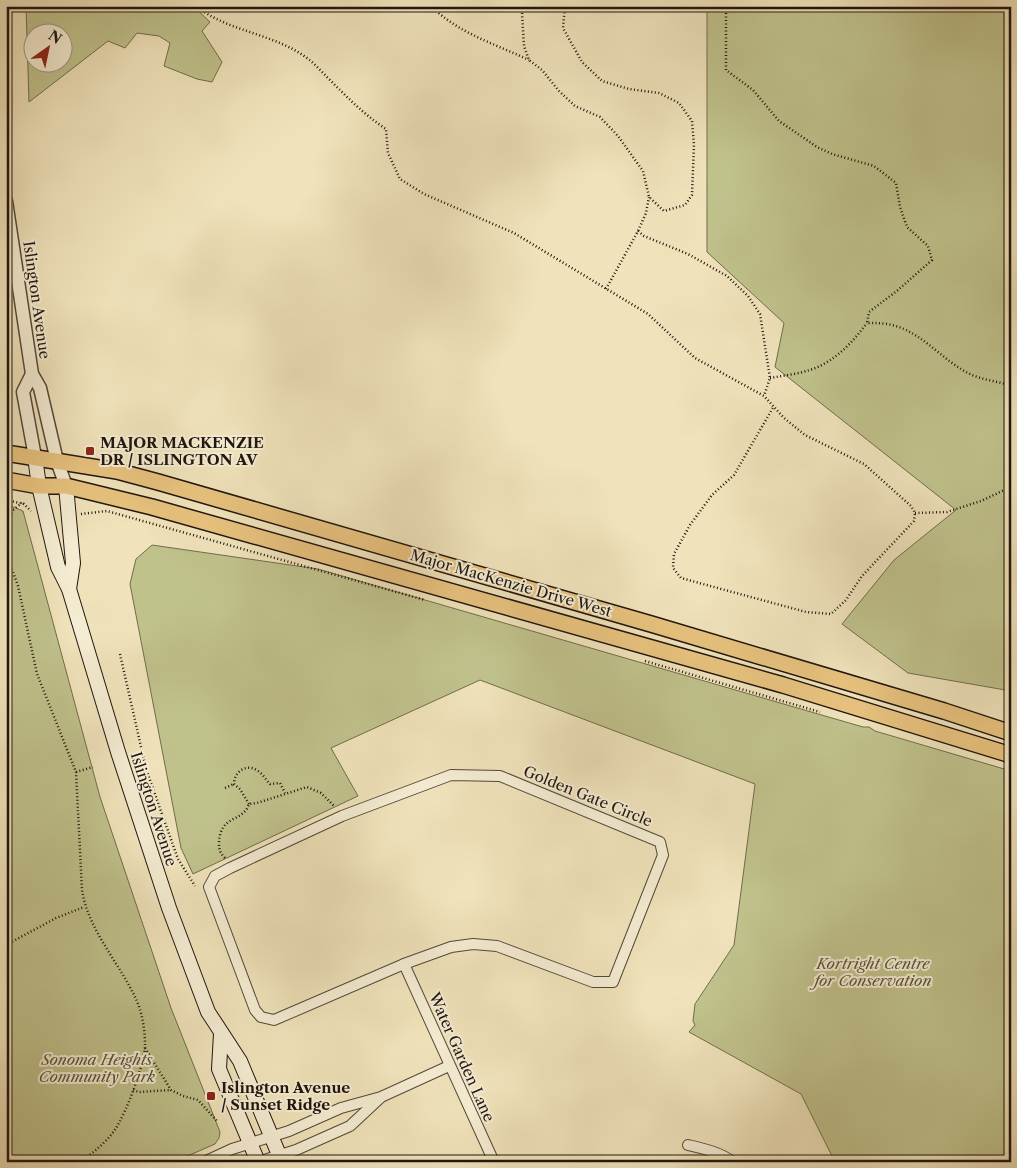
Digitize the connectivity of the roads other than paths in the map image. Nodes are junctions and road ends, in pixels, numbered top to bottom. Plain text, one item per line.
1 (6, 201) edge
2 (32, 374) junction
3 (6, 453) edge
4 (35, 457) junction
5 (57, 461) junction
6 (6, 480) edge
7 (39, 486) junction
8 (66, 486) junction
9 (69, 589) junction
10 (1011, 733) edge
11 (1011, 755) edge
12 (404, 964) junction
13 (221, 1034) junction
14 (449, 1066) junction
15 (380, 1097) junction
16 (271, 1136) junction
17 (250, 1143) junction
18 (688, 1145) dead end
19 (281, 1158) edge
20 (204, 1162) edge
21 (258, 1162) edge
22 (494, 1162) edge
23 (733, 1162) edge

1 - 2 street, Islington Avenue
2 - 4 street, Islington Avenue
2 - 5 street, Islington Avenue
3 - 4 main road, Major MacKenzie Drive West
4 - 5 main road, Major MacKenzie Drive West
4 - 7 main road, Islington Avenue
5 - 8 street, Islington Avenue
5 - 10 main road, Major MacKenzie Drive West
6 - 7 main road, Major MacKenzie Drive West
7 - 8 main road, Major MacKenzie Drive West
7 - 9 main road, Islington Avenue
8 - 9 main road, Islington Avenue
8 - 11 main road, Major MacKenzie Drive West
9 - 13 main road, Islington Avenue
12 - 12 street, Golden Gate Circle
12 - 14 street, Water Garden Lane
13 - 16 main road, Islington Avenue
13 - 17 main road
14 - 15 street
14 - 22 street, Water Garden Lane
15 - 16 street
15 - 19 street
16 - 17 street
16 - 19 main road, Islington Avenue
17 - 20 street
17 - 21 main road
18 - 23 street
19 - 21 street

